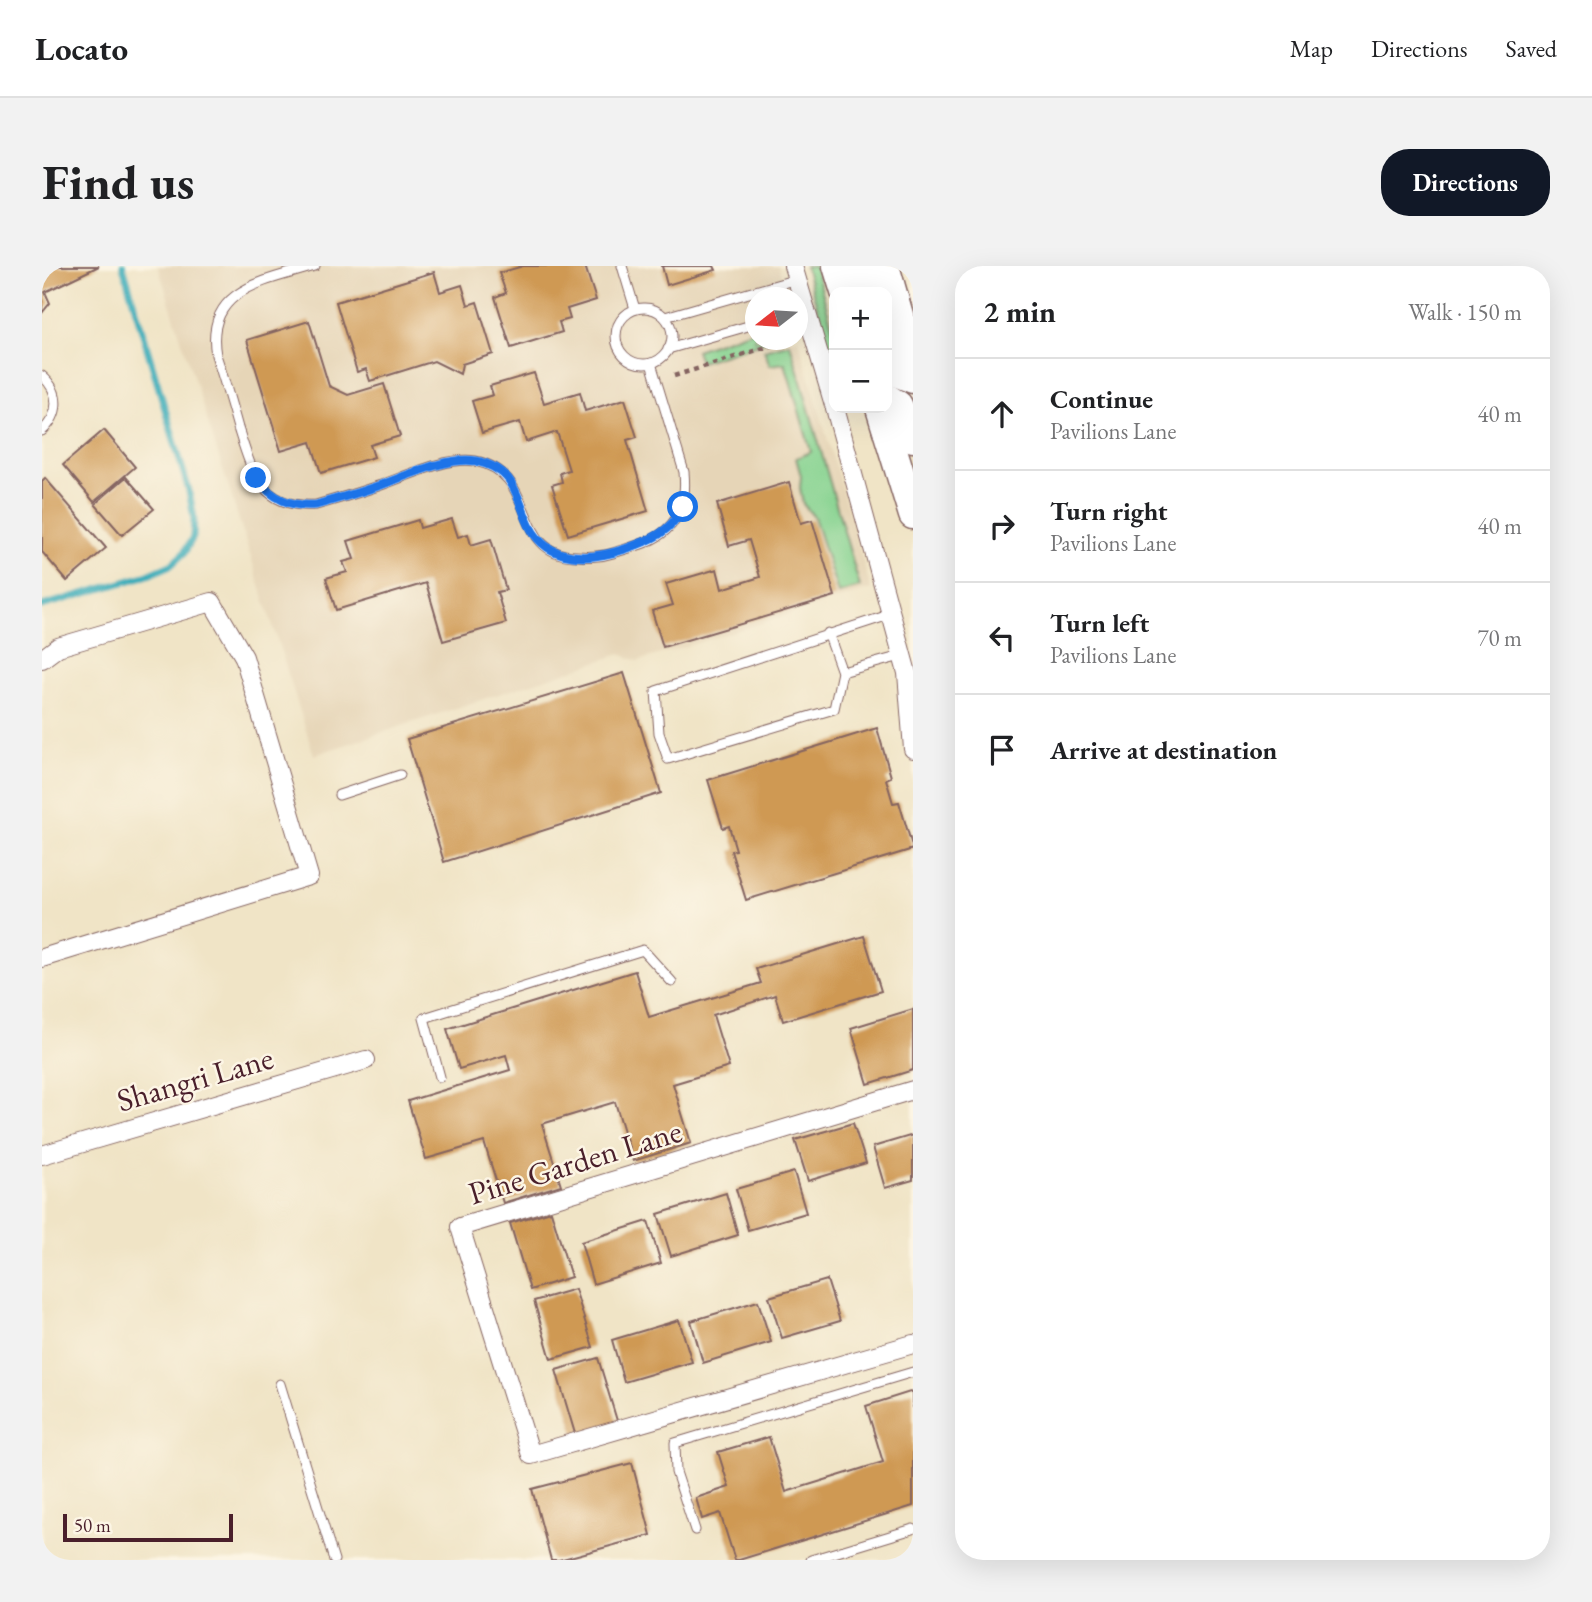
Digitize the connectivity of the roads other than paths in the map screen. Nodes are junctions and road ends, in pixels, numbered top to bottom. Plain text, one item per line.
1 (315, 266) edge
2 (622, 266) edge
3 (837, 266) edge
4 (857, 266) edge
5 (885, 266) edge
6 (795, 272) edge
7 (843, 287) edge
8 (864, 287) edge
9 (635, 309) junction
10 (665, 317) junction
11 (745, 327) edge
12 (808, 328) edge
13 (668, 349) junction
14 (651, 363) junction
15 (913, 365) edge
16 (892, 368) edge
17 (42, 376) edge
18 (913, 379) edge
19 (829, 390) edge
20 (892, 401) edge
21 (836, 413) edge
22 (882, 413) edge
23 (42, 431) edge
24 (913, 438) edge
25 (913, 515) edge
26 (892, 614) junction
27 (828, 633) junction
28 (901, 656) junction
29 (42, 659) edge
30 (842, 672) junction
31 (913, 749) edge
32 (400, 775) dead end
33 (339, 795) dead end
34 (42, 958) edge
35 (672, 982) dead end
36 (366, 1060) dead end
37 (440, 1077) dead end
38 (913, 1090) edge
39 (42, 1155) edge
40 (913, 1344) edge
41 (913, 1372) edge
42 (281, 1384) dead end
43 (695, 1530) dead end
44 (913, 1530) edge
45 (334, 1560) edge
46 (810, 1560) edge

1 - 14 lane
2 - 9 lane
3 - 7 main road
4 - 8 main road
5 - 15 main road
6 - 10 lane
9 - 10 lane
9 - 14 lane
10 - 13 lane
11 - 13 lane
12 - 19 street
13 - 14 lane
16 - 18 main road
17 - 23 lane
20 - 24 main road
21 - 26 street
22 - 25 main road
26 - 27 lane
26 - 28 street
27 - 30 lane
27 - 30 lane
28 - 30 lane
28 - 31 street
29 - 34 street
32 - 33 lane
35 - 37 lane
36 - 39 street, Shangri Lane
38 - 40 street, Pine Garden Lane
41 - 43 lane
42 - 45 lane
44 - 46 lane

